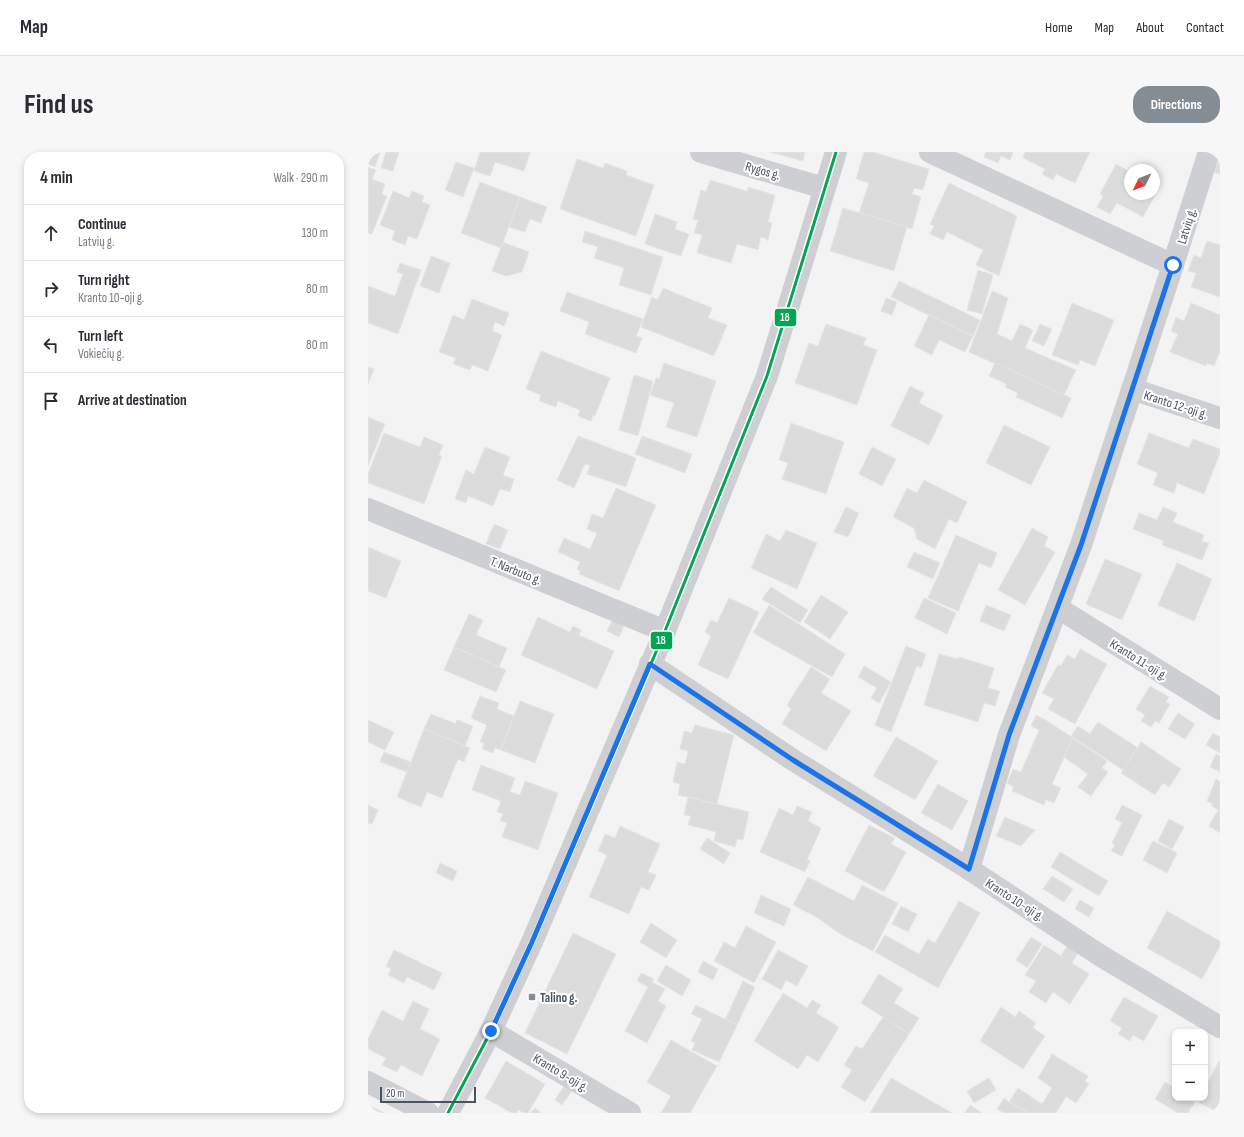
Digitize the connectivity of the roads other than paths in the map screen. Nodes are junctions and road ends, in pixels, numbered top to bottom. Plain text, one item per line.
1 (701, 152) edge
2 (836, 152) edge
3 (930, 152) edge
4 (1209, 152) edge
5 (824, 188) junction
6 (1173, 265) junction
7 (1132, 389) junction
8 (1220, 418) edge
9 (368, 509) edge
10 (1058, 608) junction
11 (665, 631) junction
12 (650, 664) junction
13 (1220, 709) edge
14 (969, 869) junction
15 (1220, 1027) edge
16 (491, 1031) junction
17 (368, 1082) edge
18 (428, 1113) edge
19 (448, 1113) edge
20 (630, 1113) edge

1 - 5 street, Rygos g.
2 - 5 street
3 - 6 street
4 - 6 street, Latvių g.
5 - 11 street
6 - 7 street, Latvių g.
7 - 8 street, Kranto 12-oji g.
7 - 10 street, Latvių g.
9 - 11 street, T. Narbuto g.
10 - 13 street, Kranto 11-oji g.
10 - 14 street, Latvių g.
11 - 12 street
12 - 14 street, Kranto 10-oji g.
12 - 16 street
14 - 15 street, Kranto 10-oji g.
16 - 19 street
16 - 20 street, Kranto 9-oji g.
17 - 18 street

